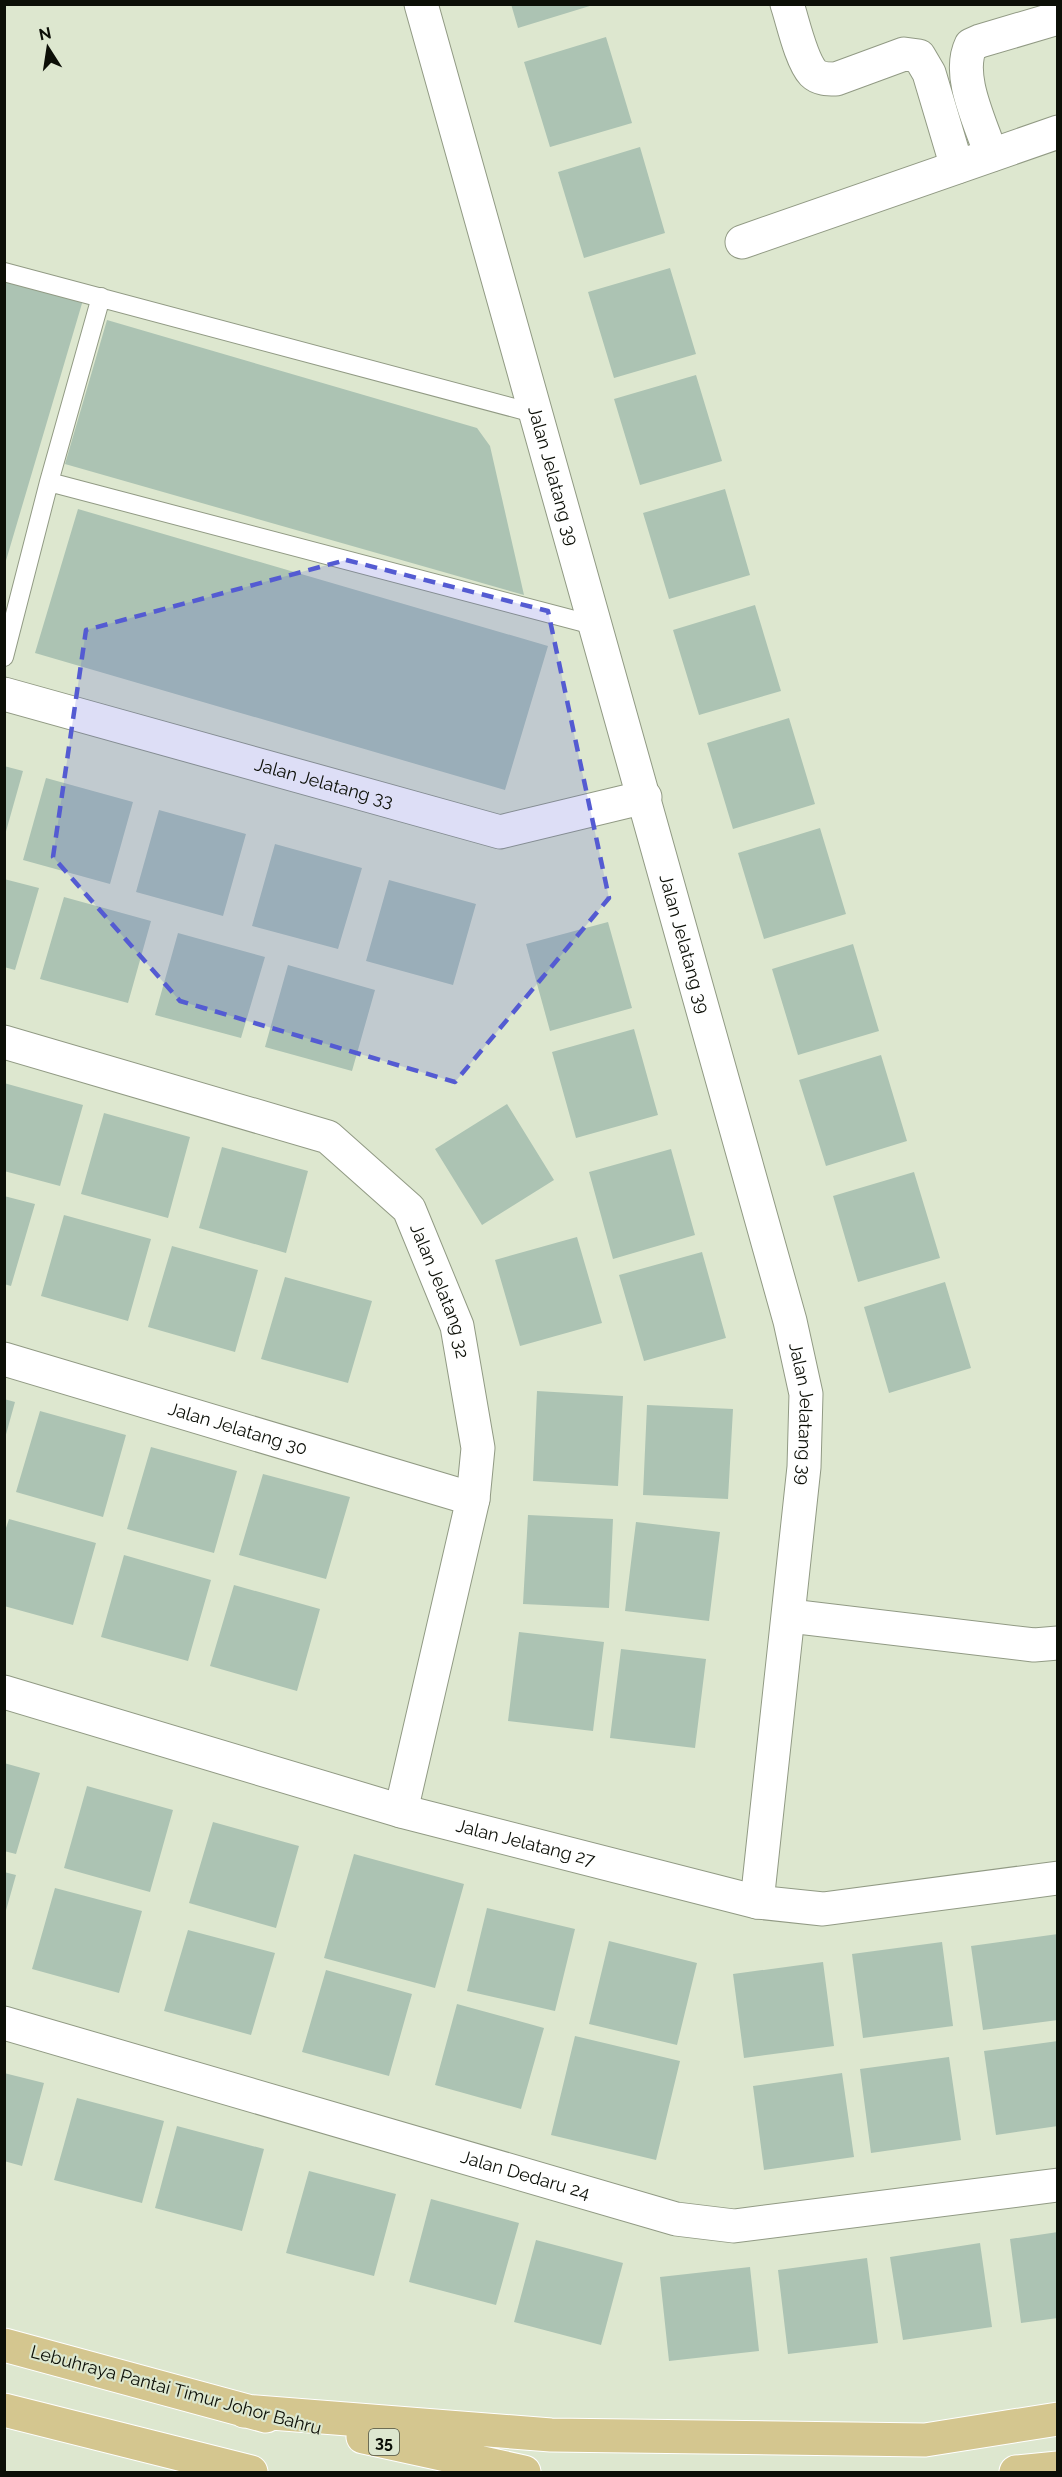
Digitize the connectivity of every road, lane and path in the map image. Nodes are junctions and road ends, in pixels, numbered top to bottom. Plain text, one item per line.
1 (421, 4) edge
2 (787, 4) edge
3 (1058, 18) edge
4 (1058, 132) edge
5 (991, 155) junction
6 (957, 167) junction
7 (742, 242) dead end
8 (4, 272) edge
9 (101, 297) junction
10 (537, 414) junction
11 (49, 482) junction
12 (597, 627) junction
13 (4, 657) edge
14 (4, 694) edge
15 (645, 797) junction
16 (4, 1042) edge
17 (4, 1359) edge
18 (473, 1499) junction
19 (790, 1616) junction
20 (1058, 1643) edge
21 (4, 1692) edge
22 (401, 1811) junction
23 (1058, 1878) edge
24 (757, 1902) junction
25 (4, 2023) edge
26 (1058, 2185) edge
27 (4, 2345) edge
28 (4, 2410) edge
29 (244, 2411) junction
30 (1058, 2419) edge
31 (1058, 2468) edge
32 (251, 2472) edge
33 (524, 2472) edge
34 (1016, 2472) edge

1 - 10 street, Jalan Jelatang 39
2 - 6 street
3 - 5 street
4 - 5 street
5 - 6 street
6 - 7 street
8 - 9 lane
9 - 10 lane
9 - 11 lane
10 - 12 street, Jalan Jelatang 39
11 - 12 lane
11 - 13 lane
12 - 15 street, Jalan Jelatang 39
14 - 15 street, Jalan Jelatang 33
15 - 19 street, Jalan Jelatang 39
16 - 18 street, Jalan Jelatang 32
17 - 18 street, Jalan Jelatang 30
18 - 22 street, Jalan Jelatang 32
19 - 20 street
19 - 24 street, Jalan Jelatang 39
21 - 22 street, Jalan Jelatang 27
22 - 24 street, Jalan Jelatang 27
23 - 24 street, Jalan Jelatang 27
25 - 26 street, Jalan Dedaru 24
27 - 29 highway, Lebuhraya Pantai Timur Johor Bahru / 35
28 - 32 highway
29 - 30 highway
29 - 33 highway, Lebuhraya Pantai Timur Johor Bahru / 35
31 - 34 highway

